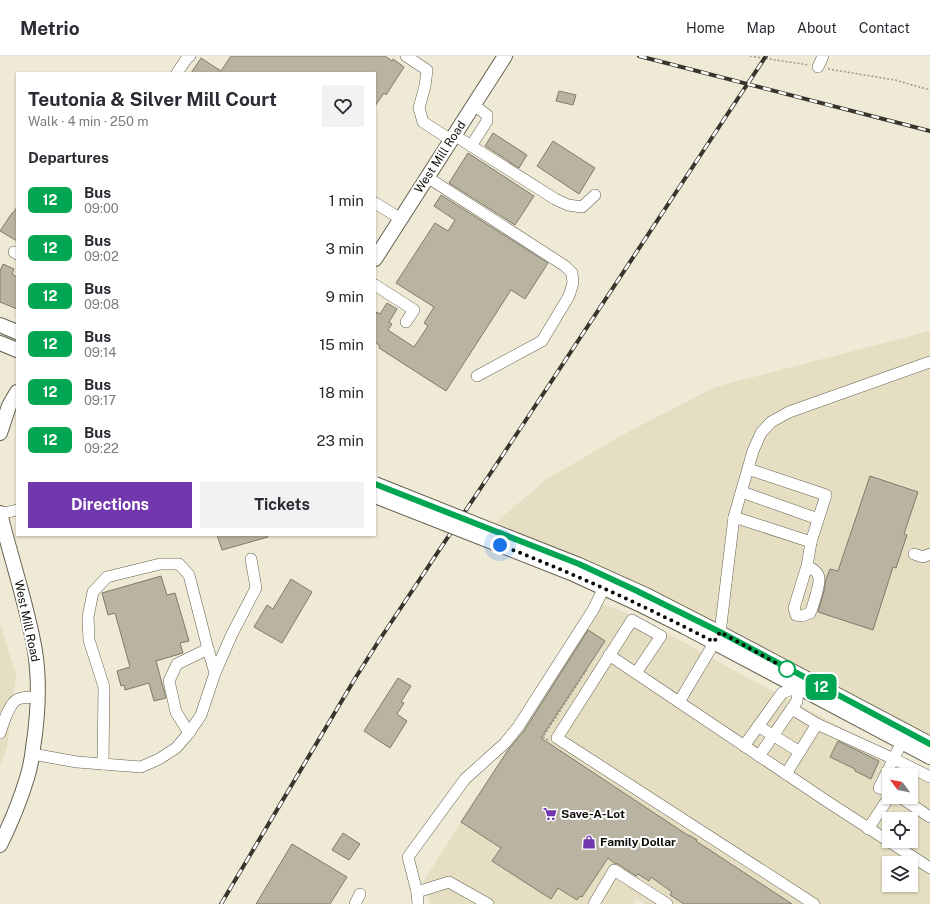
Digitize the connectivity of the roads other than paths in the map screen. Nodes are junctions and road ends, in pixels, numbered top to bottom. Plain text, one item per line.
1 (190, 56) edge
2 (406, 56) edge
3 (505, 56) edge
4 (823, 56) edge
5 (818, 67) road end
6 (178, 72) edge
7 (474, 105) junction
8 (453, 138) junction
9 (471, 146) junction
10 (427, 177) junction
11 (596, 195) dead end
12 (376, 203) edge
13 (401, 219) junction
14 (376, 257) edge
15 (376, 286) edge
16 (406, 322) dead end
17 (0, 324) edge
18 (16, 332) edge
19 (0, 343) edge
20 (16, 350) edge
21 (930, 362) edge
22 (477, 376) dead end
23 (16, 394) edge
24 (0, 433) edge
25 (748, 469) junction
26 (376, 484) edge
27 (742, 492) junction
28 (376, 496) edge
29 (16, 510) edge
30 (0, 514) edge
31 (734, 517) junction
32 (818, 519) junction
33 (504, 541) junction
34 (811, 542) junction
35 (914, 554) dead end
36 (930, 554) edge
37 (251, 559) dead end
38 (806, 566) junction
39 (607, 583) junction
40 (717, 637) junction
41 (208, 649) junction
42 (609, 655) junction
43 (215, 673) junction
44 (636, 673) junction
45 (800, 682) junction
46 (38, 697) junction
47 (678, 702) junction
48 (792, 709) junction
49 (817, 724) junction
50 (758, 726) junction
51 (0, 733) edge
52 (189, 733) junction
53 (773, 736) junction
54 (902, 742) junction
55 (930, 744) edge
56 (744, 746) junction
57 (800, 752) junction
58 (32, 754) junction
59 (759, 756) junction
60 (930, 757) edge
61 (894, 759) junction
62 (103, 764) junction
63 (889, 768) edge
64 (786, 774) junction
65 (930, 777) edge
66 (882, 781) edge
67 (882, 789) edge
68 (884, 804) edge
69 (910, 804) edge
70 (930, 817) edge
71 (868, 828) junction
72 (3, 829) edge
73 (0, 845) edge
74 (930, 868) edge
75 (417, 892) junction
76 (418, 904) edge
77 (488, 904) edge
78 (594, 904) edge
79 (667, 904) edge
80 (814, 904) edge

1 - 6 lane
2 - 8 lane
3 - 7 main road, West Mill Road
4 - 5 lane
7 - 8 main road, West Mill Road
7 - 9 lane
8 - 9 lane
8 - 10 main road, West Mill Road
9 - 11 lane
10 - 13 main road, West Mill Road
10 - 22 lane
12 - 13 lane
13 - 14 main road, West Mill Road
15 - 16 lane
17 - 18 main road
19 - 20 main road
21 - 25 lane
23 - 24 main road
25 - 27 lane
25 - 32 lane
26 - 33 main road, bridge
27 - 31 lane
27 - 32 lane
28 - 33 main road, bridge
29 - 30 lane
30 - 46 main road, West Mill Road
31 - 34 lane
31 - 40 lane
32 - 34 lane
33 - 39 main road
34 - 38 lane
35 - 36 lane
37 - 43 lane
38 - 38 lane
39 - 40 main road
39 - 75 lane
40 - 45 main road
40 - 47 lane
41 - 43 lane
41 - 52 lane
41 - 62 lane
42 - 44 lane
42 - 44 lane
42 - 80 lane
43 - 52 lane
44 - 47 lane
45 - 48 lane
45 - 50 lane
45 - 54 main road
45 - 55 main road
46 - 51 lane
46 - 58 main road, West Mill Road
47 - 56 lane
48 - 49 lane
48 - 53 lane
49 - 57 lane
49 - 61 lane
50 - 53 lane
50 - 56 lane
52 - 62 lane
53 - 57 lane
53 - 59 lane
54 - 60 main road
54 - 61 lane
56 - 59 lane
57 - 64 lane
58 - 62 lane
58 - 72 main road, West Mill Road
59 - 64 lane
61 - 63 lane
61 - 65 lane
64 - 71 lane
66 - 67 lane
68 - 71 lane
69 - 70 lane
71 - 74 lane
72 - 73 main road, West Mill Road
75 - 76 lane
75 - 77 lane
78 - 79 lane

